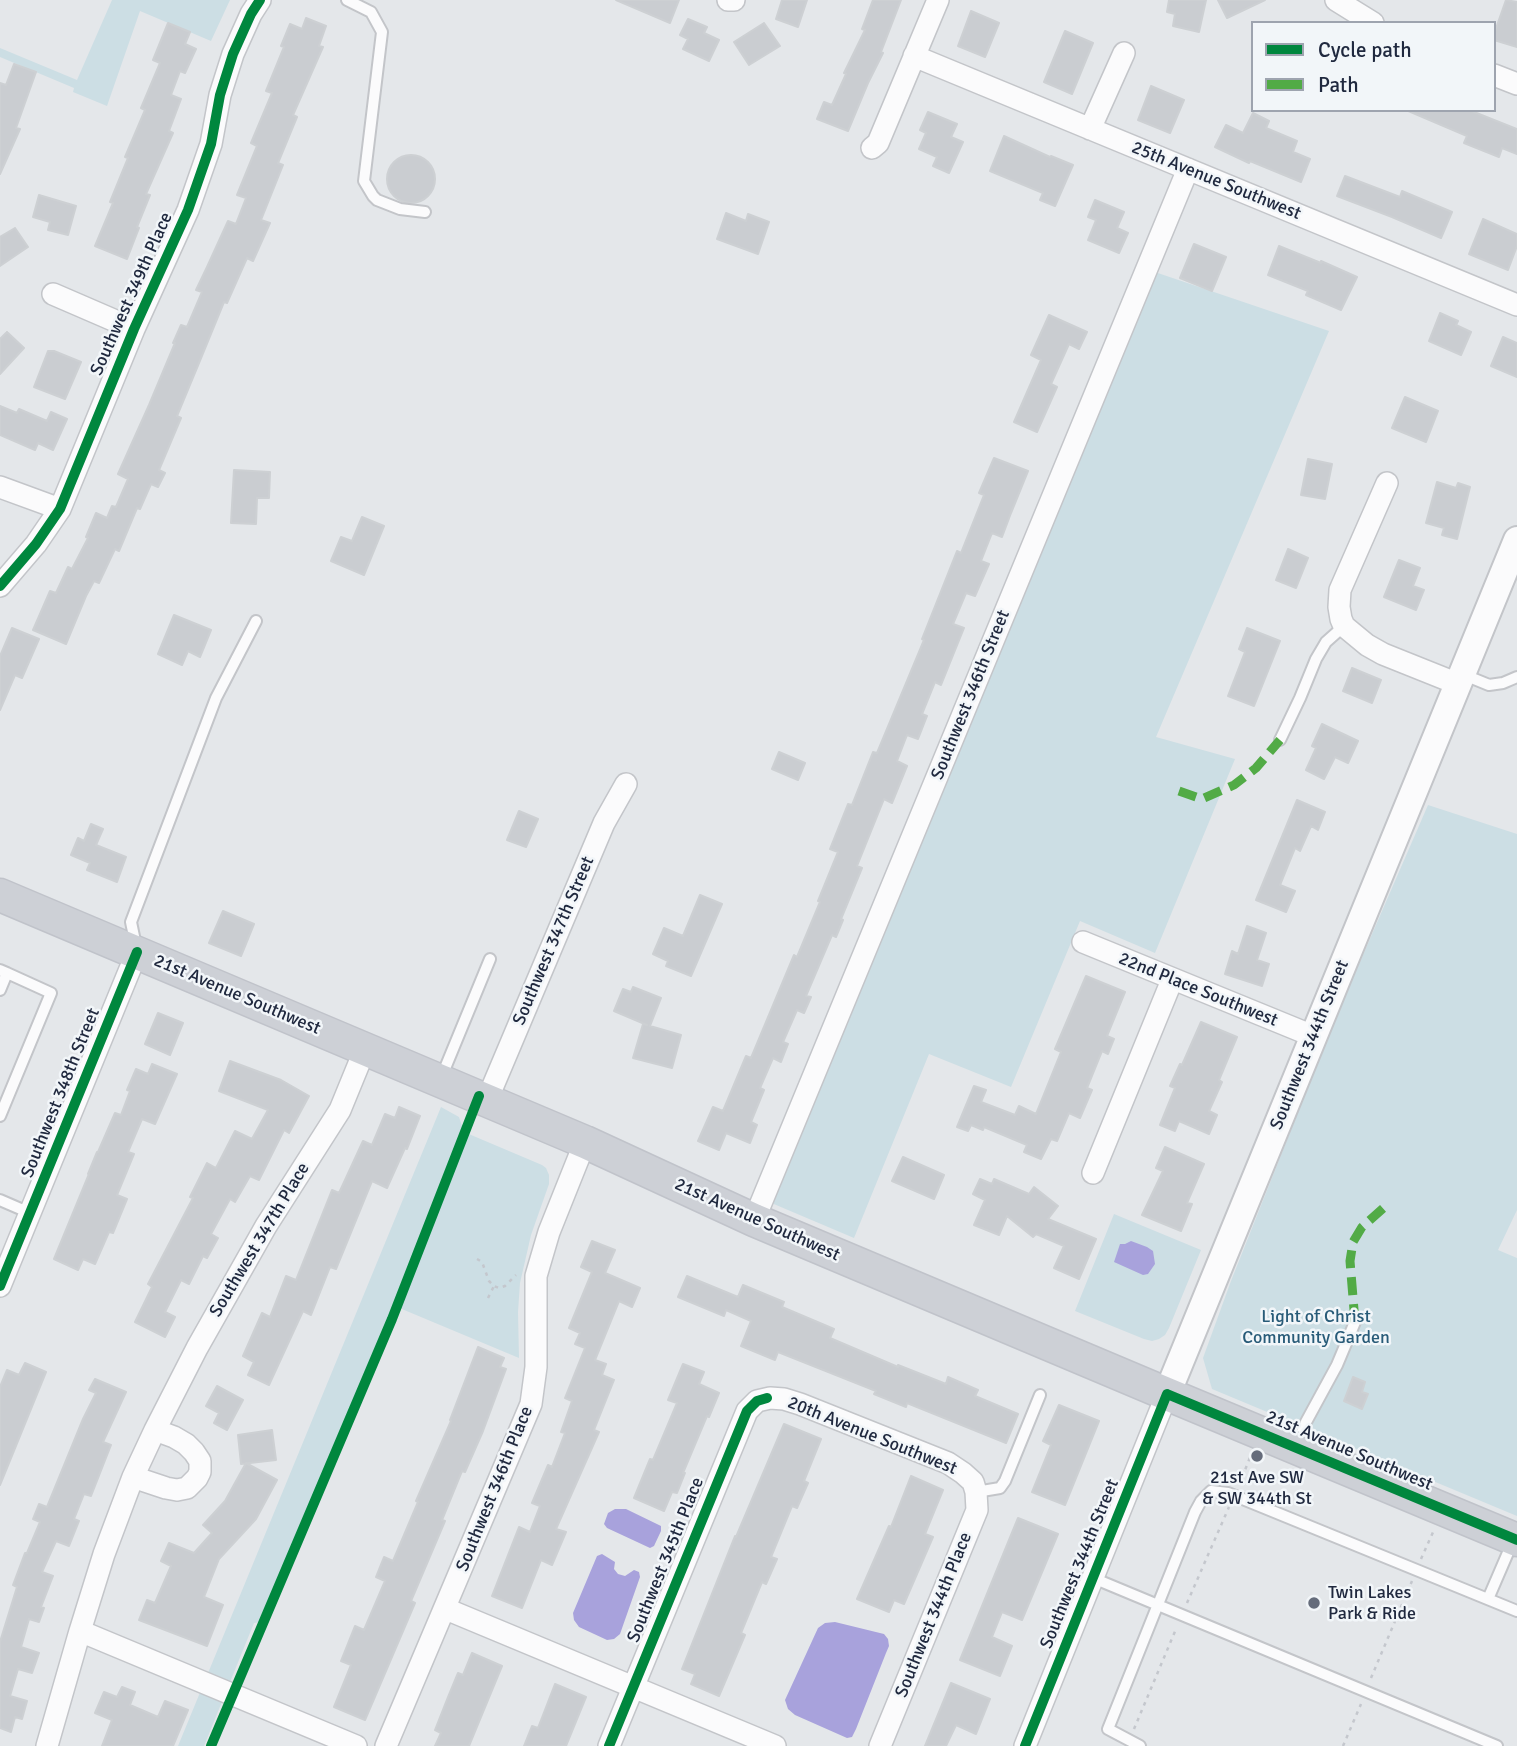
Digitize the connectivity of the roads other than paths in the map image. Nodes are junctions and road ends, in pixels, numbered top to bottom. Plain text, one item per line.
1 (260, 0) edge
2 (347, 0) edge
3 (728, 0) edge
4 (734, 0) edge
5 (938, 0) edge
6 (1336, 0) edge
7 (1370, 21) edge
8 (1124, 53) dead end
9 (914, 56) junction
10 (1496, 76) edge
11 (1517, 85) edge
12 (1090, 129) junction
13 (872, 148) dead end
14 (1188, 169) junction
15 (425, 212) dead end
16 (53, 294) dead end
17 (1517, 305) edge
18 (134, 330) junction
19 (1387, 483) dead end
20 (0, 487) edge
21 (60, 509) junction
22 (1517, 540) edge
23 (0, 586) edge
24 (256, 621) dead end
25 (1342, 622) junction
26 (1517, 677) edge
27 (1460, 679) junction
28 (1280, 740) dead end
29 (626, 784) dead end
30 (0, 895) edge
31 (1083, 943) dead end
32 (137, 952) junction
33 (490, 959) dead end
34 (3, 972) edge
35 (1172, 980) junction
36 (0, 989) edge
37 (1313, 1037) junction
38 (365, 1049) junction
39 (440, 1080) junction
40 (487, 1100) junction
41 (0, 1116) edge
42 (585, 1142) junction
43 (1093, 1173) dead end
44 (0, 1200) edge
45 (30, 1213) junction
46 (754, 1220) junction
47 (0, 1286) edge
48 (1355, 1322) dead end
49 (1167, 1394) junction
50 (1040, 1395) dead end
51 (766, 1398) joint
52 (155, 1430) junction
53 (1295, 1447) junction
54 (134, 1477) junction
55 (975, 1487) junction
56 (1516, 1539) edge
57 (1093, 1578) junction
58 (1488, 1599) junction
59 (1157, 1606) junction
60 (446, 1609) junction
61 (1517, 1611) edge
62 (80, 1631) junction
63 (633, 1687) junction
64 (47, 1746) edge
65 (356, 1746) edge
66 (386, 1746) edge
67 (609, 1746) edge
68 (775, 1746) edge
69 (880, 1746) edge
70 (1026, 1746) edge
71 (1140, 1746) edge
72 (1497, 1746) edge

1 - 18 street, Southwest 349th Place
2 - 15 lane
3 - 4 street
5 - 9 street
6 - 7 street
8 - 12 street
9 - 12 street, 25th Avenue Southwest
9 - 13 street
10 - 11 street
12 - 14 street, 25th Avenue Southwest
14 - 17 street, 25th Avenue Southwest
14 - 46 street, Southwest 346th Street
16 - 18 street
18 - 21 street, Southwest 349th Place
19 - 25 street
20 - 21 street
21 - 23 street, Southwest 349th Place
22 - 27 street, Southwest 344th Street
24 - 32 lane
25 - 27 street
25 - 28 lane
26 - 27 lane
27 - 37 street, Southwest 344th Street
29 - 40 street, Southwest 347th Street
30 - 32 main road, 21st Avenue Southwest
31 - 35 street, 22nd Place Southwest
32 - 38 main road, 21st Avenue Southwest
32 - 45 street, Southwest 348th Street
33 - 39 lane
34 - 36 lane
34 - 41 lane
35 - 37 street, 22nd Place Southwest
35 - 43 street
37 - 49 street, Southwest 344th Street
38 - 39 main road, 21st Avenue Southwest
38 - 52 street, Southwest 347th Place
39 - 40 main road, 21st Avenue Southwest
40 - 42 main road, 21st Avenue Southwest
42 - 46 main road, 21st Avenue Southwest
42 - 60 street, Southwest 346th Place
44 - 45 lane
45 - 47 street, Southwest 348th Street
46 - 49 main road, 21st Avenue Southwest
48 - 53 lane
49 - 53 main road, 21st Avenue Southwest
49 - 57 street, Southwest 344th Street
50 - 55 lane
51 - 55 street, 20th Avenue Southwest
51 - 63 street, Southwest 345th Place
52 - 54 street, Southwest 347th Place
52 - 54 street
53 - 56 main road, 21st Avenue Southwest
54 - 62 street, Southwest 347th Place
55 - 69 street, Southwest 344th Place
56 - 58 lane
57 - 59 lane
57 - 70 street, Southwest 344th Street
58 - 59 lane
58 - 61 lane
59 - 71 lane
59 - 72 lane
60 - 63 street
60 - 66 street, Southwest 346th Place
62 - 64 street, Southwest 347th Place
62 - 65 street
63 - 67 street, Southwest 345th Place
63 - 68 street

